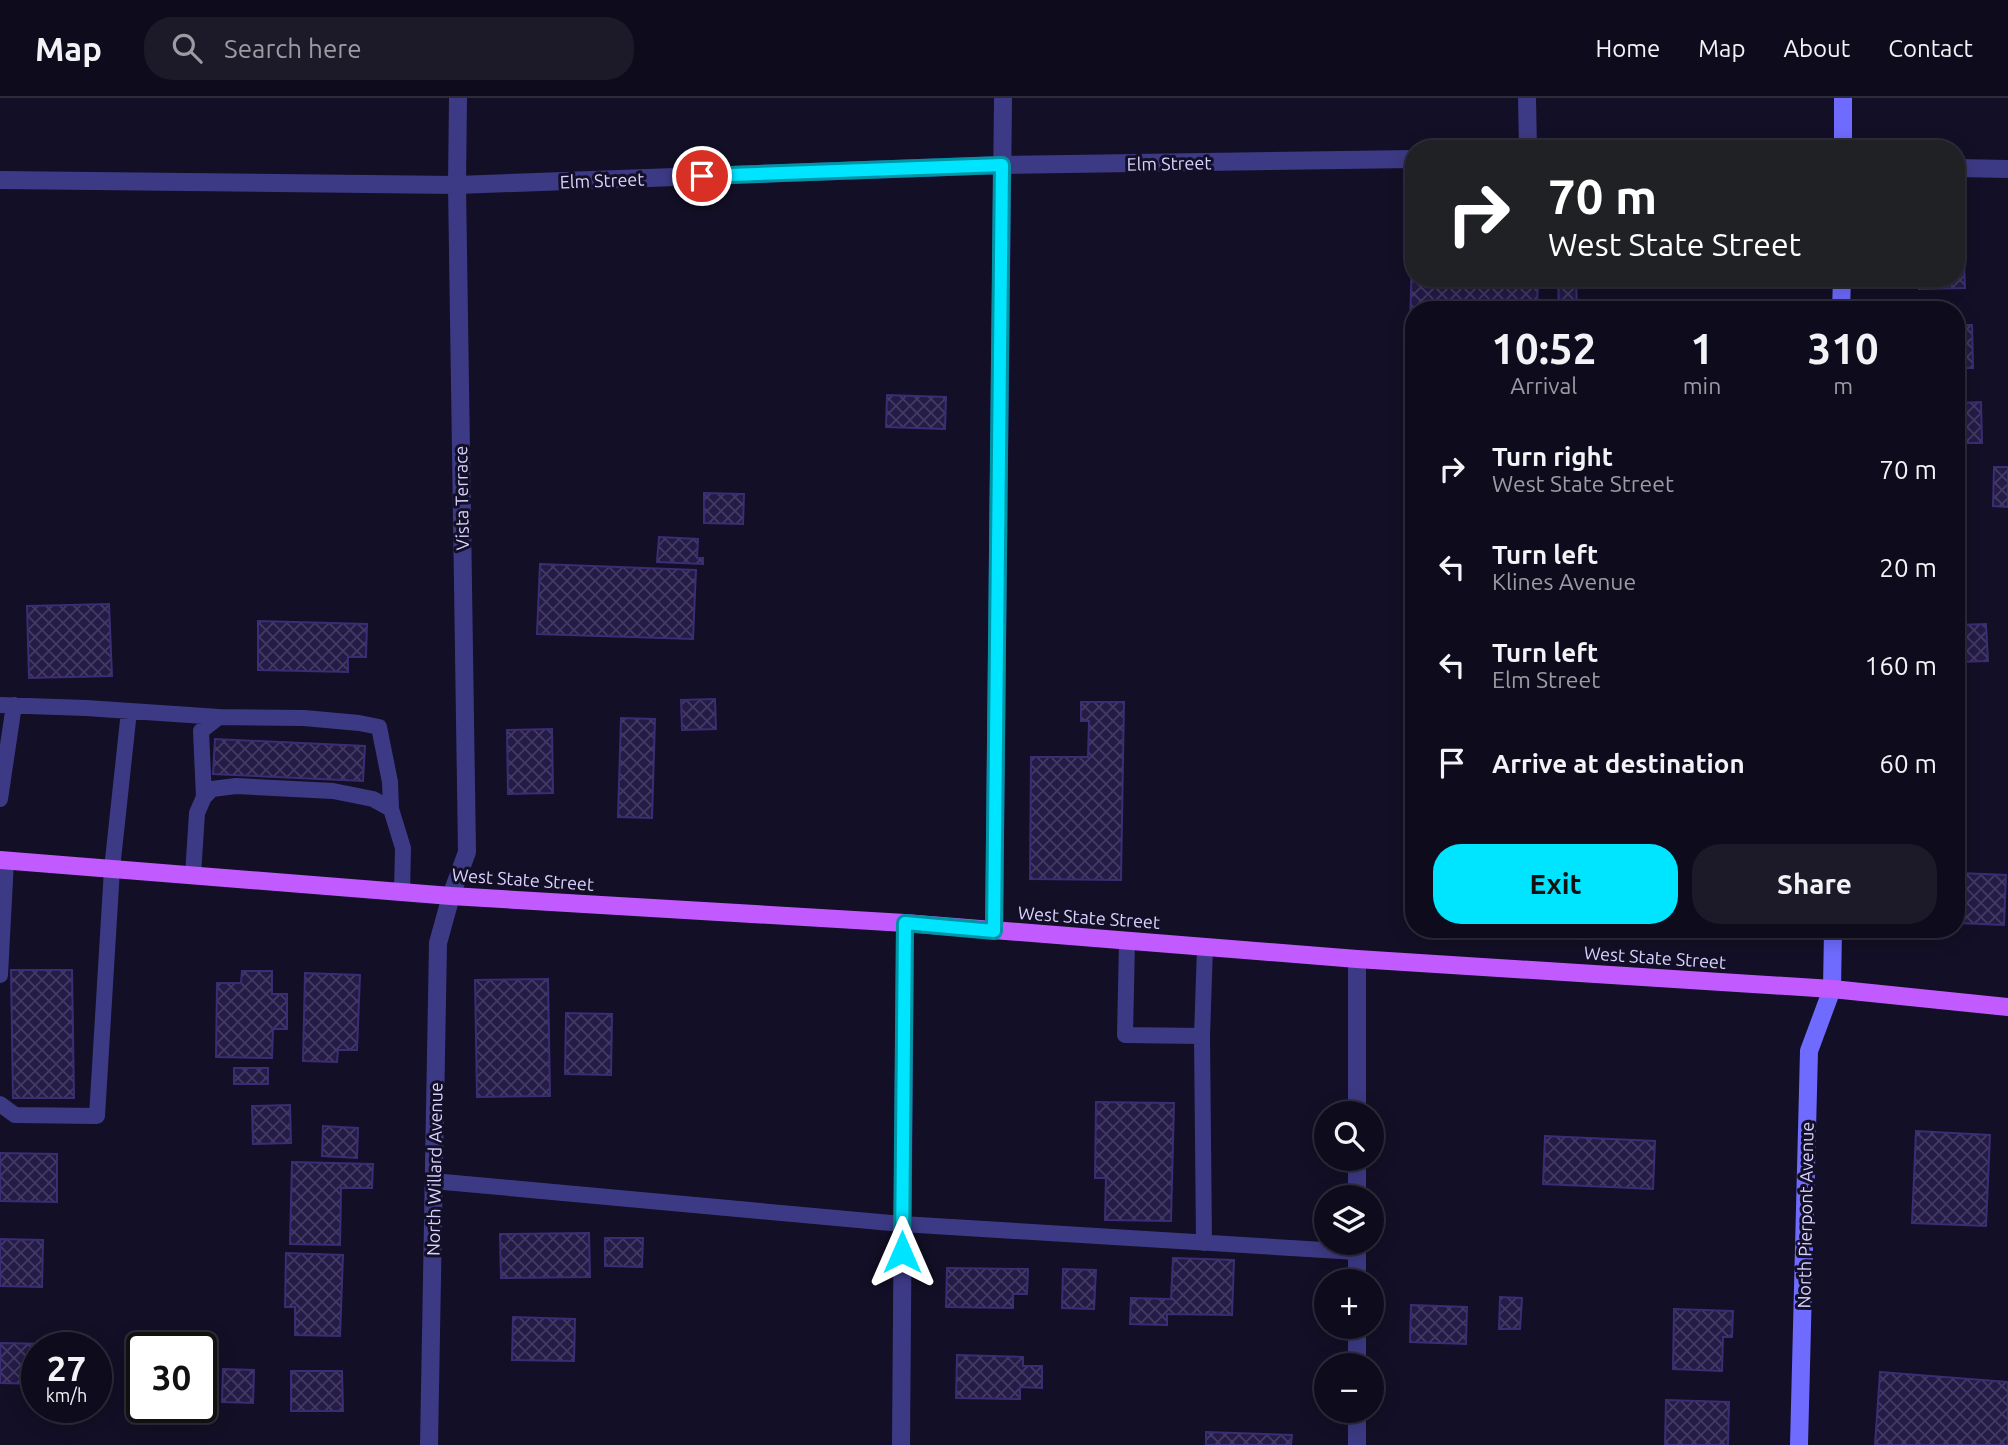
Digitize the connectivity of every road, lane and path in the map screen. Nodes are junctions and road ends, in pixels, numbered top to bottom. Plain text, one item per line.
1 (458, 98) edge
2 (1003, 98) edge
3 (1527, 98) edge
4 (1843, 98) edge
5 (1528, 140) edge
6 (1843, 140) edge
7 (1405, 159) edge
8 (1002, 165) junction
9 (1965, 168) edge
10 (2008, 169) edge
11 (0, 180) edge
12 (457, 185) junction
13 (7, 705) edge
14 (130, 711) junction
15 (219, 717) junction
16 (204, 797) junction
17 (0, 799) edge
18 (391, 809) junction
19 (3, 860) edge
20 (112, 869) junction
21 (192, 875) junction
22 (402, 892) junction
23 (451, 895) junction
24 (905, 923) junction
25 (994, 931) junction
26 (1833, 938) edge
27 (1127, 942) junction
28 (1205, 947) junction
29 (1357, 959) junction
30 (0, 975) edge
31 (1832, 989) junction
32 (2008, 1007) edge
33 (1202, 1036) junction
34 (1357, 1101) edge
35 (0, 1104) edge
36 (433, 1181) junction
37 (902, 1224) junction
38 (1204, 1243) junction
39 (1314, 1246) edge
40 (1357, 1423) edge
41 (429, 1445) edge
42 (901, 1445) edge
43 (1357, 1445) edge
44 (1799, 1445) edge

1 - 12 street, Vista Terrace
2 - 8 street
3 - 5 street
4 - 6 street
7 - 8 street, Elm Street
8 - 12 street, Elm Street
8 - 25 street
9 - 10 street
11 - 12 street, Elm Street
12 - 23 street, Vista Terrace
13 - 14 lane
13 - 17 lane
14 - 15 lane
14 - 20 lane
15 - 16 lane
15 - 18 lane
16 - 18 lane
16 - 21 lane
18 - 22 lane
19 - 20 main road, West State Street
19 - 30 lane
20 - 21 main road, West State Street
20 - 35 lane
21 - 22 main road, West State Street
22 - 23 main road, West State Street
23 - 24 main road, West State Street
23 - 36 street, North Willard Avenue
24 - 25 main road, West State Street
24 - 37 street
25 - 27 main road, West State Street
26 - 31 street, North Pierpont Avenue
27 - 28 main road, West State Street
27 - 33 lane
28 - 29 main road, West State Street
28 - 33 lane
29 - 31 main road, West State Street
29 - 34 street
31 - 32 main road, West State Street
31 - 44 street, North Pierpont Avenue
33 - 38 lane
36 - 37 lane
36 - 41 street, North Willard Avenue
37 - 38 lane
37 - 42 street
38 - 39 lane
40 - 43 street

